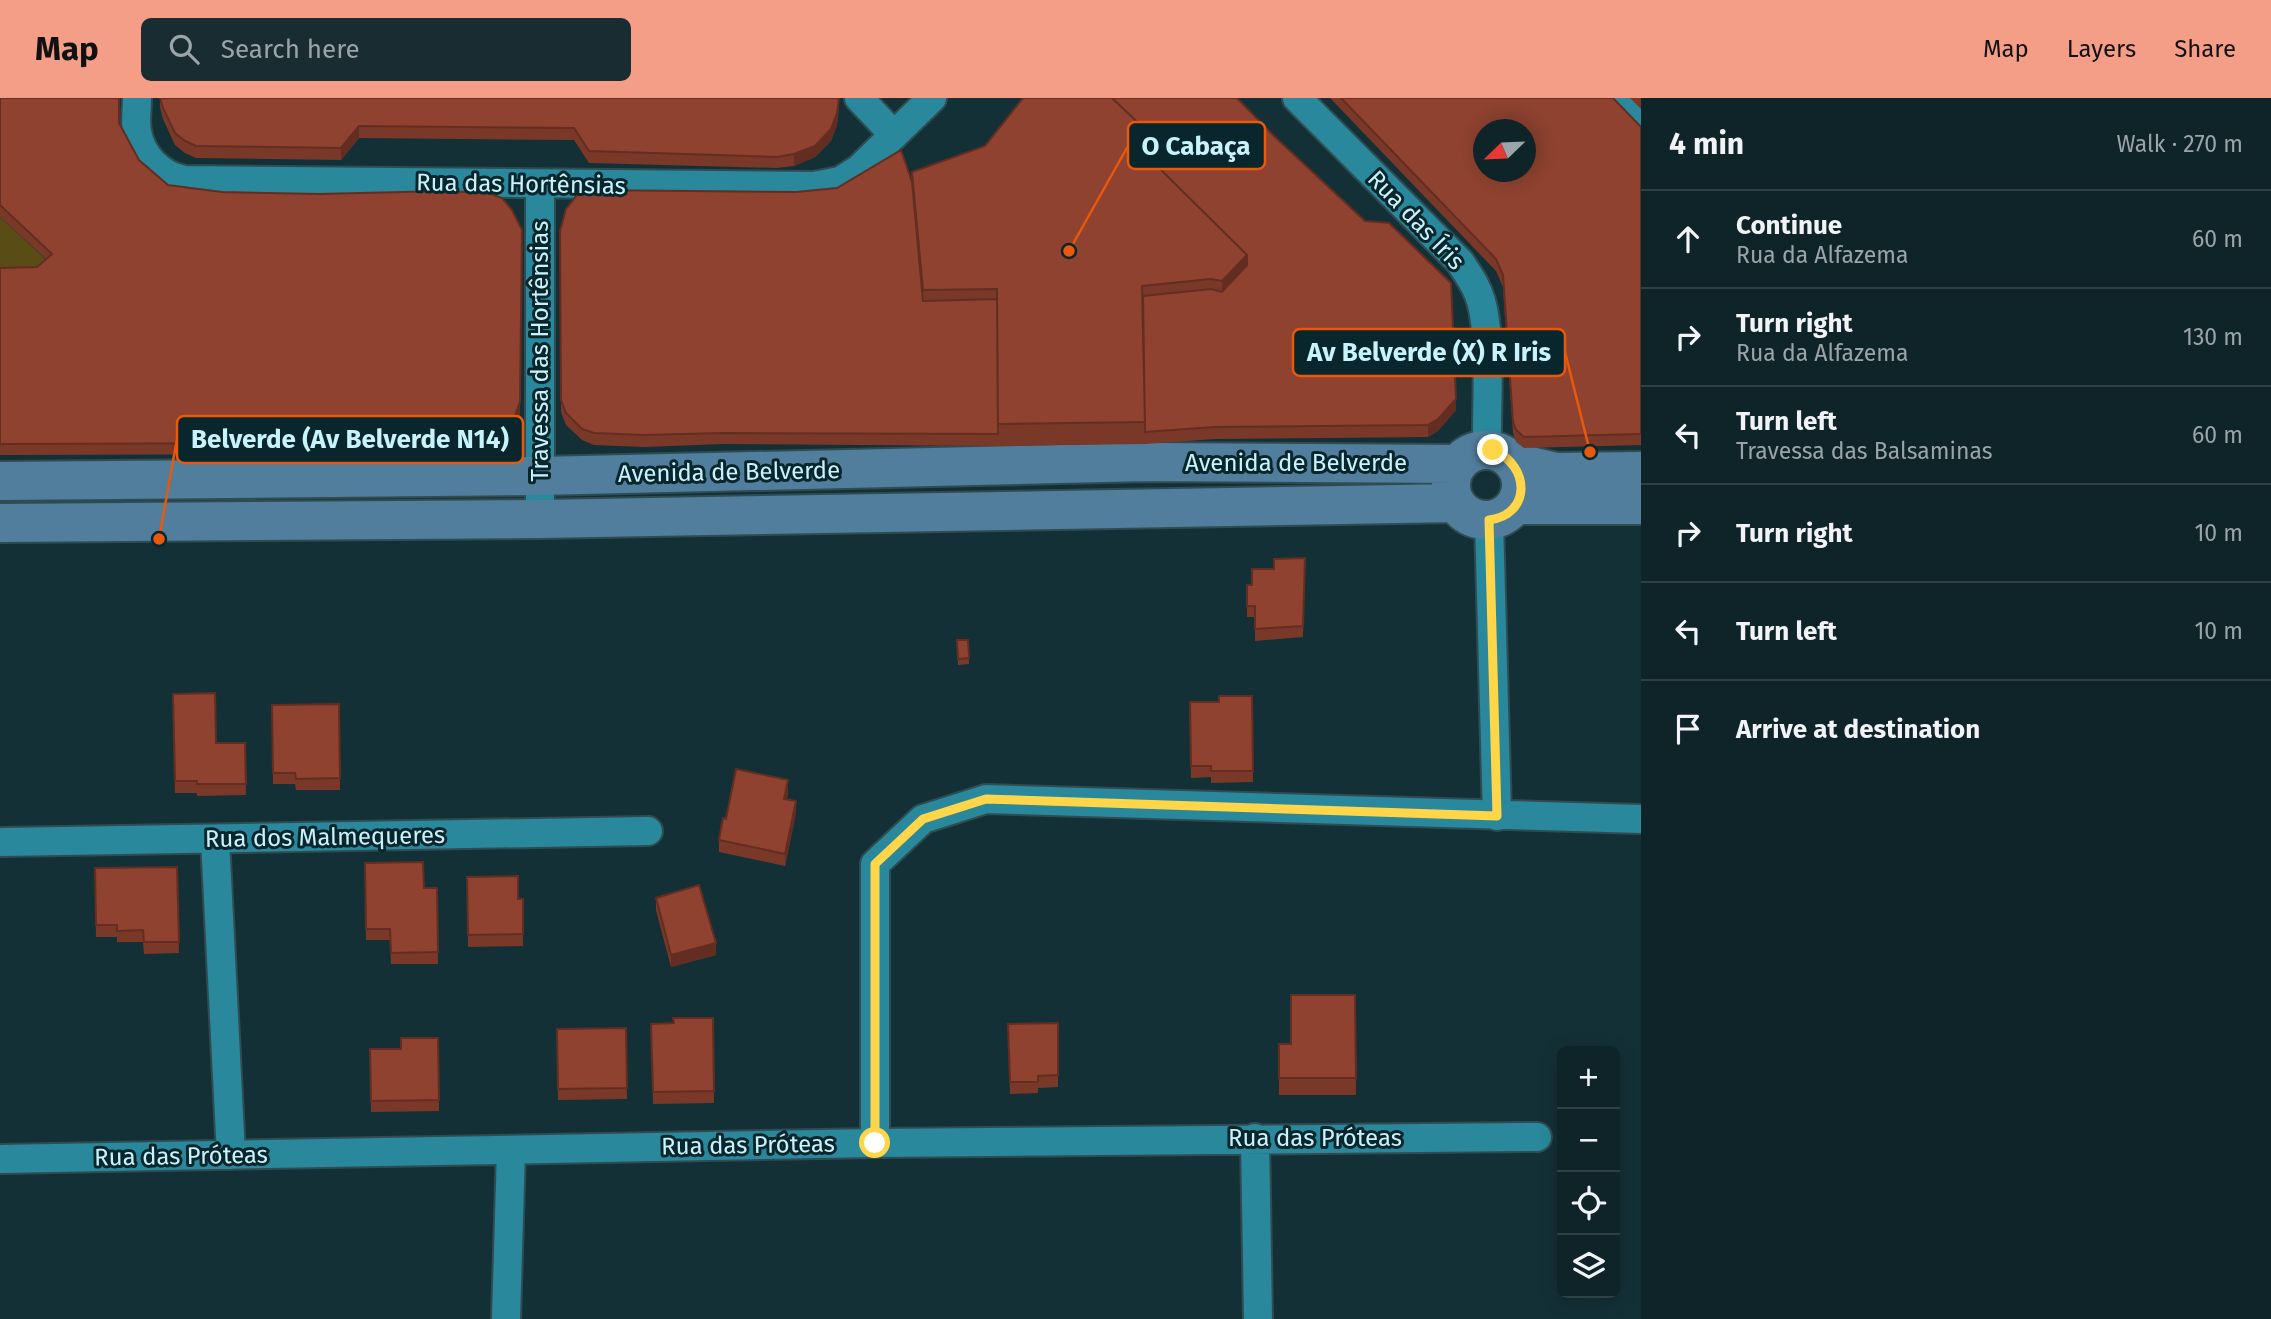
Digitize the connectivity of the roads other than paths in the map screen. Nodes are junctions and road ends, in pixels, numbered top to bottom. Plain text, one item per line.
1 (137, 98) edge
2 (859, 98) edge
3 (932, 98) edge
4 (1297, 98) edge
5 (1616, 98) edge
6 (1641, 124) edge
7 (894, 135) junction
8 (540, 184) junction
9 (1486, 459) junction
10 (1641, 471) edge
11 (540, 476) junction
12 (0, 481) edge
13 (1456, 503) junction
14 (1641, 505) edge
15 (1502, 513) junction
16 (540, 519) junction
17 (0, 523) edge
18 (1497, 816) junction
19 (1641, 819) edge
20 (648, 831) dead end
21 (215, 839) junction
22 (2, 842) dead end
23 (1537, 1137) dead end
24 (1255, 1138) junction
25 (875, 1143) junction
26 (511, 1150) junction
27 (231, 1155) junction
28 (0, 1159) edge
29 (506, 1319) edge
30 (1258, 1319) edge

1 - 8 street, Rua das Hortênsias
2 - 7 street
3 - 7 street, Rua das Hortênsias
4 - 9 street, Rua das Íris
5 - 6 street
7 - 8 street, Rua das Hortênsias
8 - 11 street, Travessa das Hortênsias
9 - 10 main road, Avenida de Belverde
9 - 11 main road, Avenida de Belverde
9 - 13 main road
9 - 15 main road
11 - 12 main road, Avenida de Belverde
11 - 16 street, Travessa das Hortênsias
13 - 15 main road
13 - 16 main road, Avenida de Belverde
14 - 15 main road
15 - 18 street
16 - 17 main road, Avenida de Belverde
18 - 19 street
18 - 25 street
20 - 21 street, Rua dos Malmequeres
21 - 22 street, Rua dos Malmequeres
21 - 27 street
23 - 24 street, Rua das Próteas
24 - 25 street, Rua das Próteas
24 - 30 street
25 - 26 street, Rua das Próteas
26 - 27 street, Rua das Próteas
26 - 29 street
27 - 28 street, Rua das Próteas

